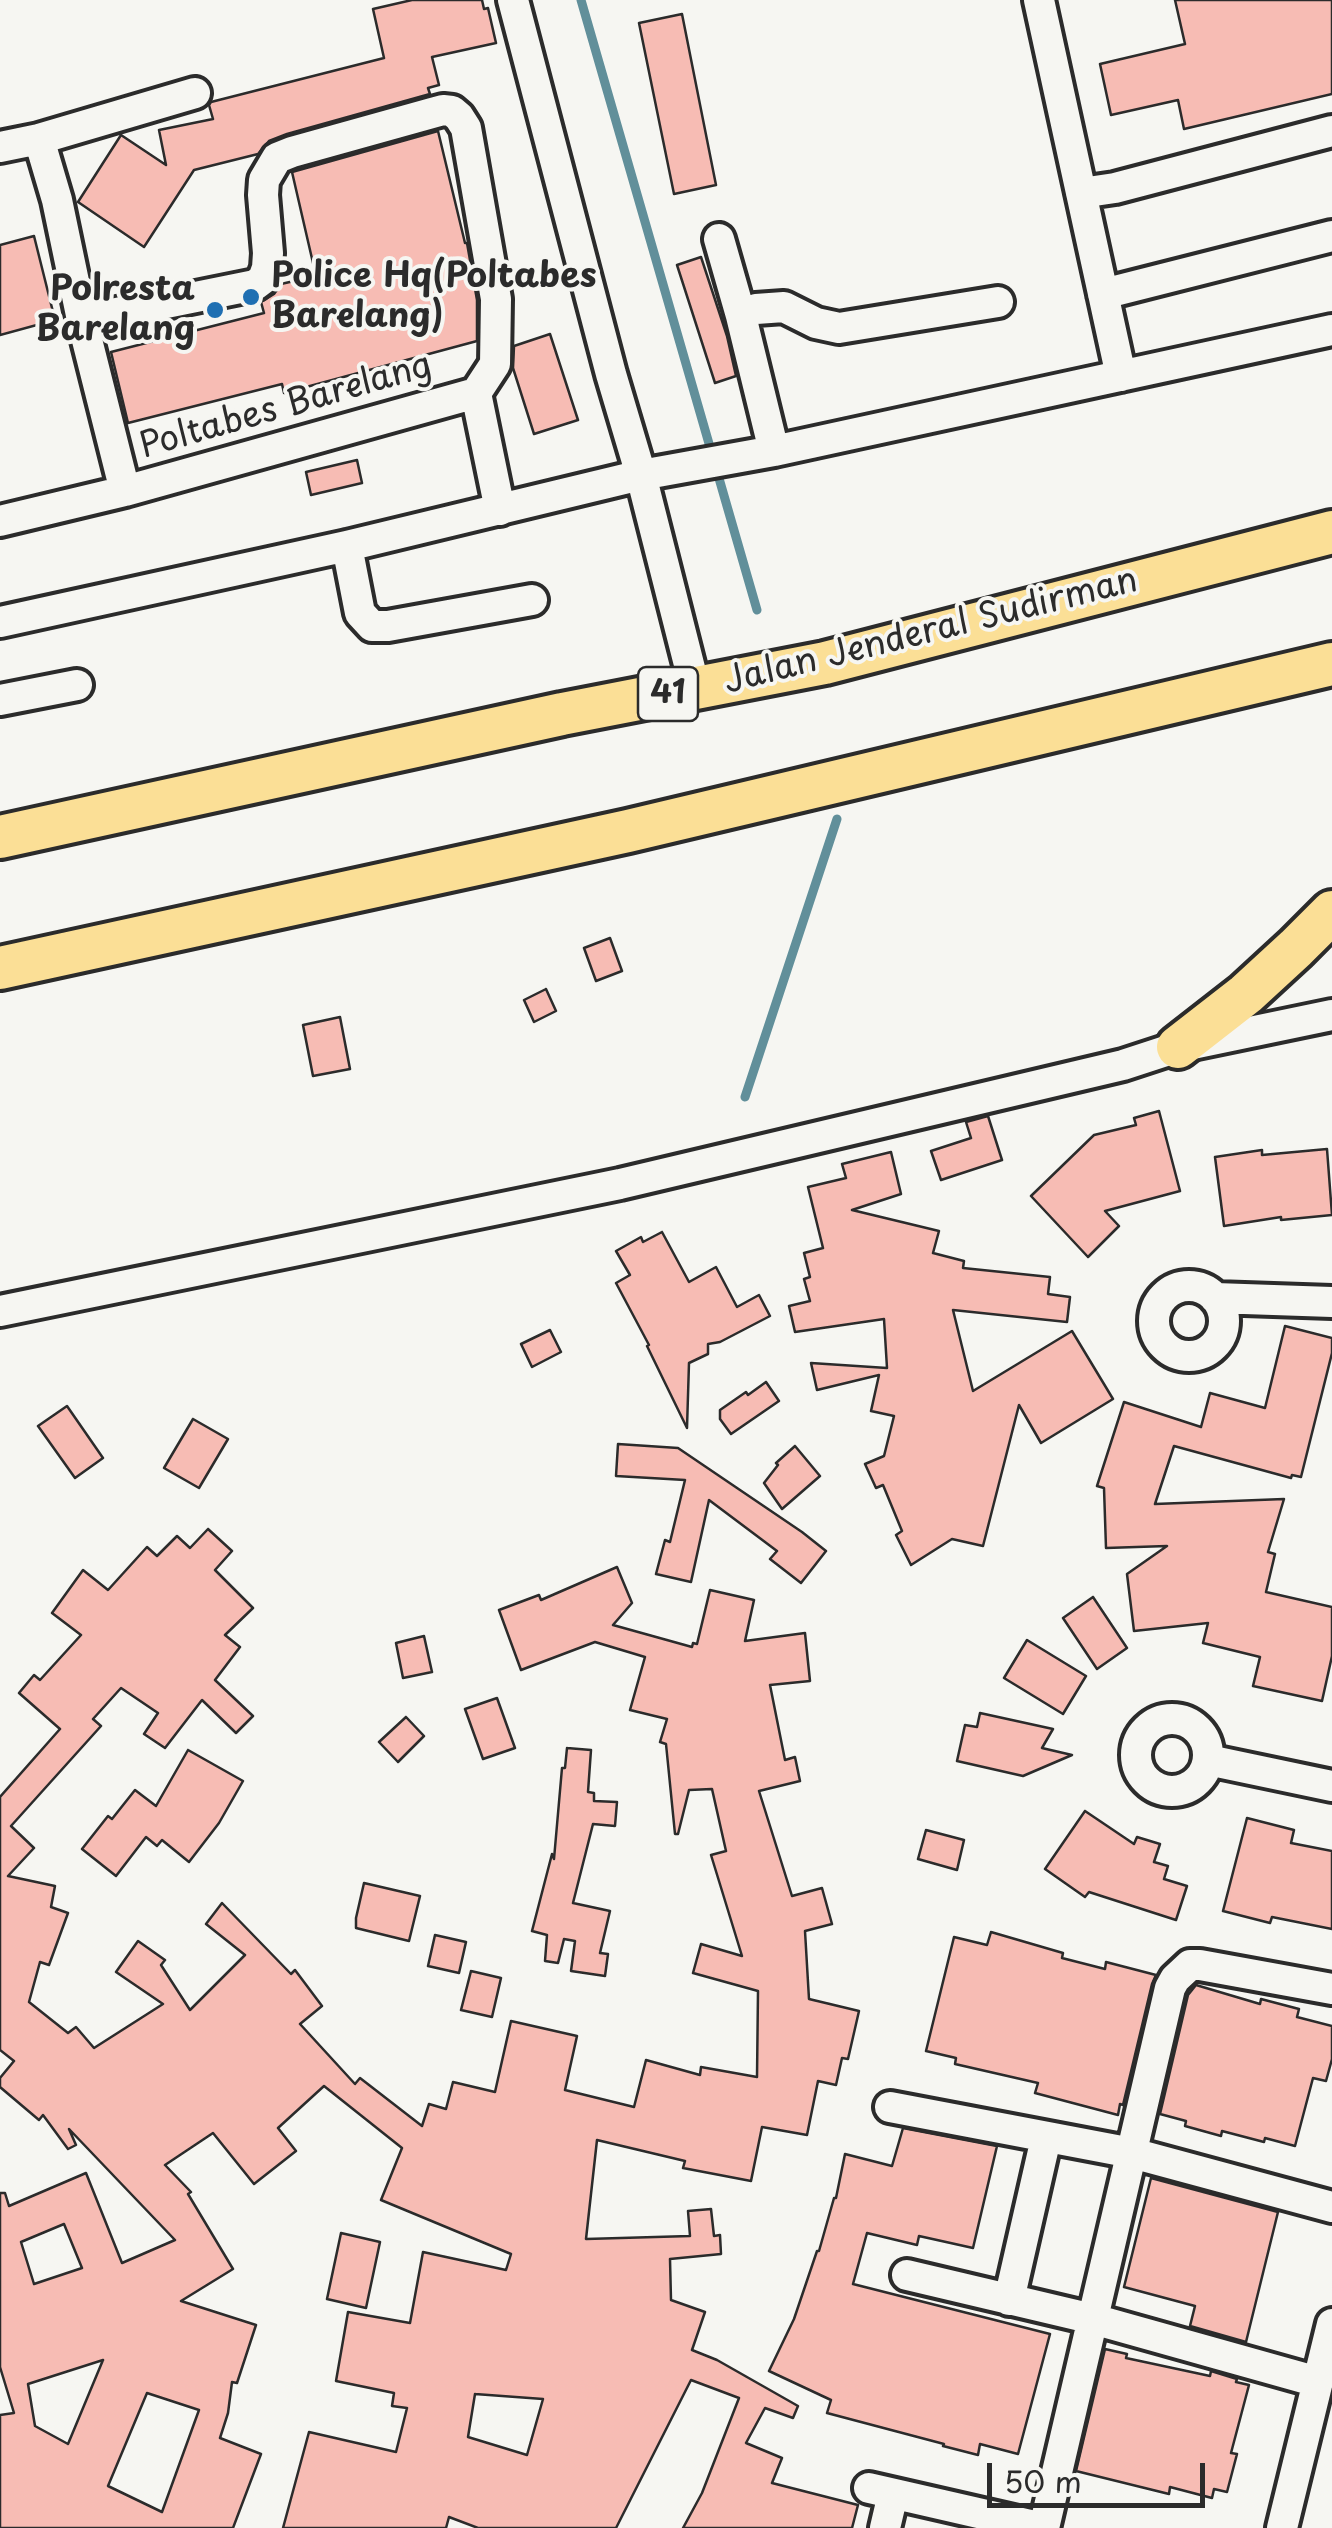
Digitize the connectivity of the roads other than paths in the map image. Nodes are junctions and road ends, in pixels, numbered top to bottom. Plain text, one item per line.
1 (513, 0) edge
2 (1039, 0) edge
3 (195, 93) dead end
4 (1332, 131) edge
5 (39, 138) junction
6 (0, 147) edge
7 (1082, 193) junction
8 (1332, 236) edge
9 (719, 239) dead end
10 (1103, 294) junction
11 (998, 302) dead end
12 (741, 316) junction
13 (82, 320) junction
14 (1332, 330) edge
15 (1121, 376) junction
16 (476, 392) junction
17 (774, 451) junction
18 (641, 475) junction
19 (125, 491) junction
20 (500, 510) junction
21 (0, 520) edge
22 (1332, 532) edge
23 (347, 546) junction
24 (532, 600) dead end
25 (0, 622) edge
26 (1332, 664) edge
27 (76, 685) dead end
28 (695, 688) junction
29 (0, 700) edge
30 (0, 837) edge
31 (1332, 912) edge
32 (0, 968) edge
33 (1332, 1015) edge
34 (1178, 1047) junction
35 (1215, 1298) dead end
36 (1332, 1302) edge
37 (0, 1311) edge
38 (1208, 1760) dead end
39 (1332, 1786) edge
40 (1332, 1988) edge
41 (890, 2107) dead end
42 (1046, 2138) junction
43 (1132, 2152) junction
44 (1332, 2207) edge
45 (908, 2275) dead end
46 (1009, 2300) junction
47 (1093, 2319) junction
48 (1332, 2324) edge
49 (1318, 2382) junction
50 (885, 2528) edge
51 (1044, 2528) edge
52 (1282, 2528) edge

1 - 18 street
2 - 7 street
3 - 5 street
4 - 7 street
5 - 6 street
5 - 13 street
7 - 10 street
8 - 10 street
9 - 12 street
10 - 15 street
11 - 12 street
12 - 17 street
13 - 16 street
13 - 19 street
14 - 15 street
15 - 17 street
16 - 19 street, Poltabes Barelang
16 - 20 street, Poltabes Barelang
17 - 18 street
18 - 20 street
18 - 28 street
19 - 21 street, Poltabes Barelang
20 - 23 street
22 - 28 highway, Jalan Jenderal Sudirman / 41
23 - 24 street
23 - 25 street
26 - 32 highway
27 - 29 street
28 - 30 highway, Jalan Jenderal Sudirman / 41
31 - 34 highway
33 - 34 street
34 - 37 street
35 - 36 street
38 - 39 street
40 - 43 street
41 - 42 street
42 - 43 street
42 - 46 street
43 - 44 street
43 - 47 street
45 - 46 street
46 - 47 street
47 - 49 street
47 - 51 street
48 - 49 street
49 - 52 street
50 - 51 street

